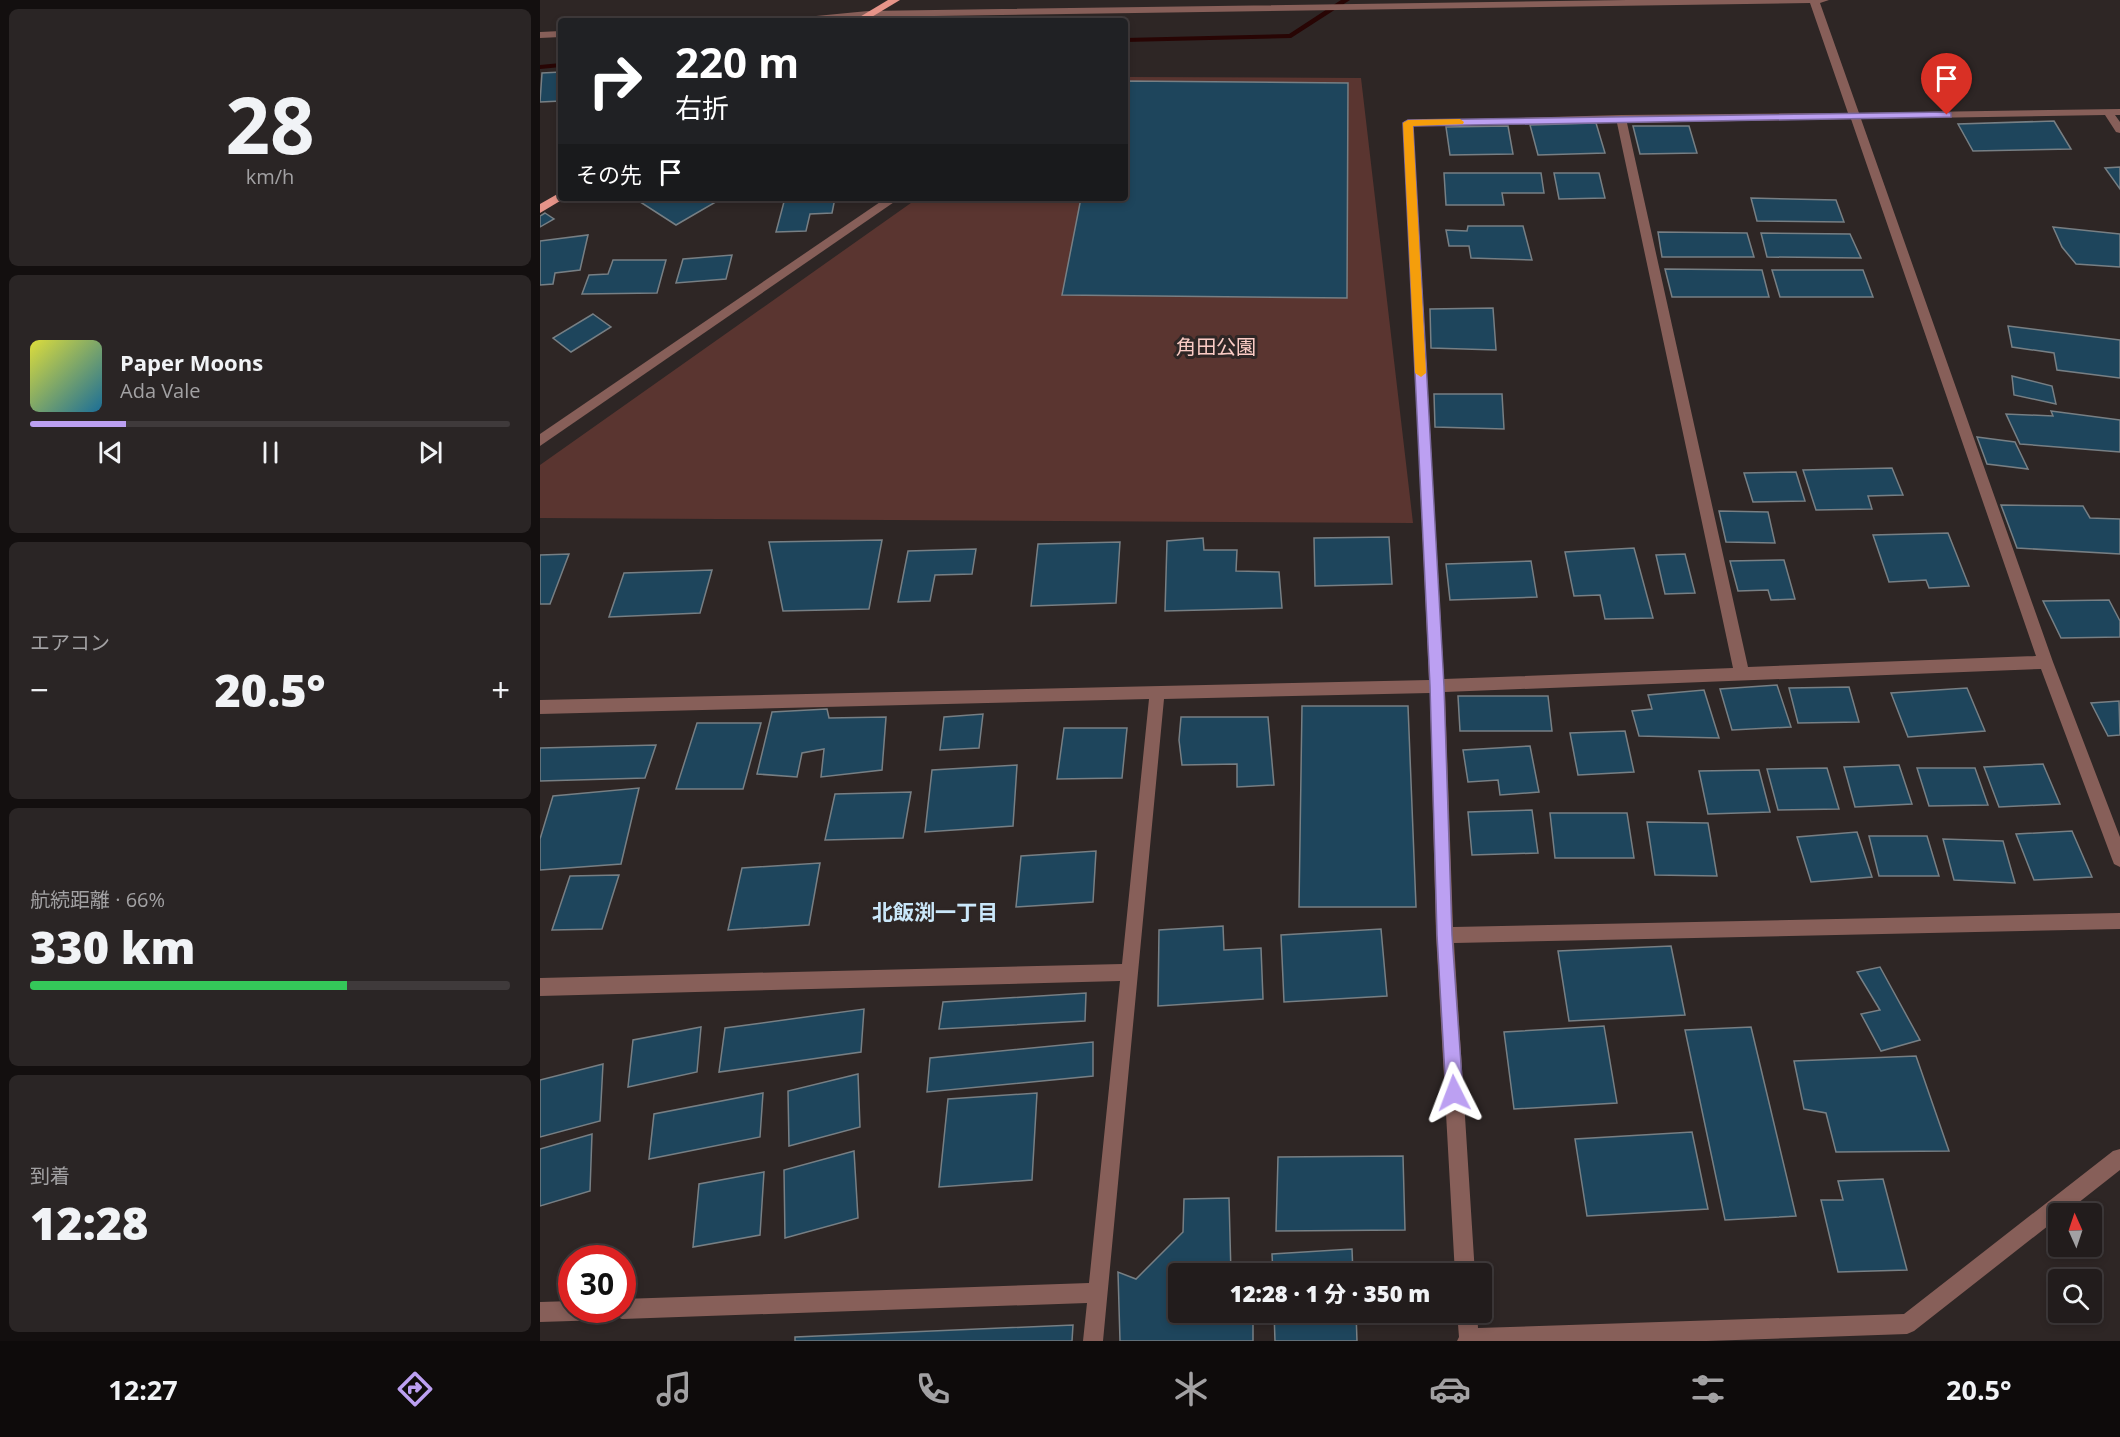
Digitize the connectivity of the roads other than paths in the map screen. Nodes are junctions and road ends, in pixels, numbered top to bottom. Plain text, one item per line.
1 (895, 0) edge
2 (1814, 0) edge
3 (1824, 0) edge
4 (868, 14) junction
5 (1105, 17) edge
6 (822, 18) edge
7 (862, 18) edge
8 (558, 34) edge
9 (540, 35) edge
10 (2114, 112) edge
11 (1856, 116) junction
12 (1621, 118) junction
13 (2120, 130) edge
14 (558, 198) edge
15 (890, 201) edge
16 (540, 209) edge
17 (540, 441) edge
18 (2046, 662) junction
19 (1742, 674) junction
20 (1437, 686) junction
21 (1157, 692) junction
22 (540, 707) edge
23 (2120, 859) edge
24 (2120, 921) edge
25 (1445, 935) junction
26 (1129, 972) junction
27 (540, 987) edge
28 (2120, 1158) edge
29 (1464, 1263) edge
30 (1097, 1293) junction
31 (636, 1309) edge
32 (558, 1311) edge
33 (540, 1312) edge
34 (1467, 1323) edge
35 (1468, 1340) edge
36 (1092, 1341) edge

1 - 4 main road
2 - 3 street
2 - 5 street
2 - 11 street
4 - 5 street
4 - 6 street
4 - 7 main road
8 - 9 street
10 - 11 street
10 - 13 street
11 - 12 street
11 - 18 street
12 - 19 street
12 - 20 street
14 - 16 main road
15 - 17 street
18 - 19 street
18 - 23 street
19 - 20 street
20 - 21 street
20 - 25 street
21 - 22 street
21 - 26 street
24 - 25 street
25 - 29 street
26 - 27 street
26 - 30 street
28 - 35 street
30 - 31 street
30 - 36 street
32 - 33 street
34 - 35 street

